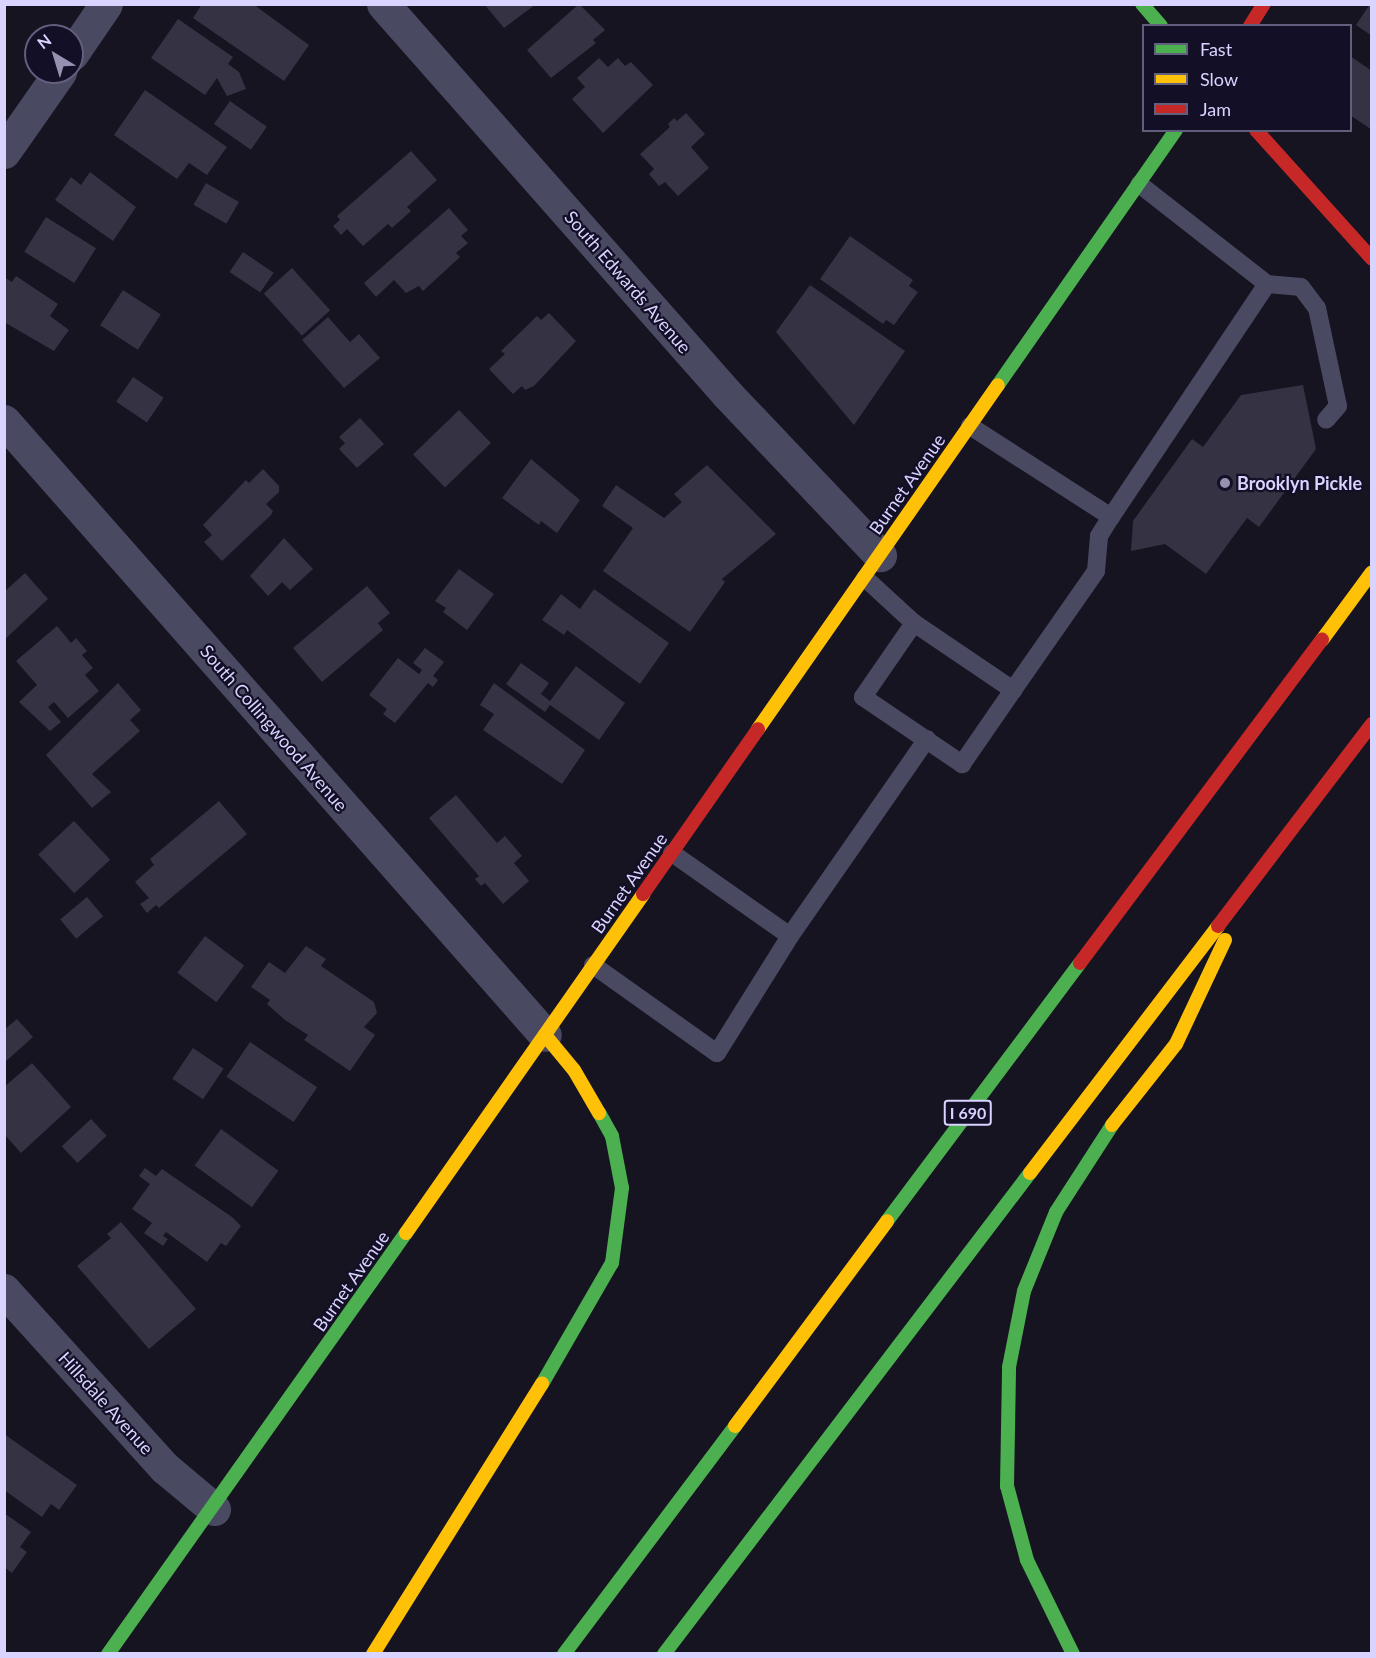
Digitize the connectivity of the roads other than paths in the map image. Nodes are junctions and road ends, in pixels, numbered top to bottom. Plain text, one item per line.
1 (106, 4) edge
2 (383, 4) edge
3 (1142, 4) edge
4 (1264, 4) edge
5 (1159, 24) edge
6 (1251, 24) edge
7 (84, 36) edge
8 (52, 84) edge
9 (1175, 132) edge
10 (1258, 132) edge
11 (4, 152) edge
12 (1139, 184) junction
13 (1371, 260) edge
14 (1267, 284) junction
15 (1326, 420) dead end
16 (4, 421) edge
17 (970, 426) junction
18 (1111, 517) junction
19 (873, 566) junction
20 (1371, 572) edge
21 (914, 623) junction
22 (1014, 690) junction
23 (1371, 724) edge
24 (927, 739) junction
25 (672, 853) junction
26 (1254, 878) junction
27 (790, 936) junction
28 (593, 965) junction
29 (544, 1035) junction
30 (4, 1290) edge
31 (214, 1509) junction
32 (108, 1653) edge
33 (373, 1653) edge
34 (564, 1653) edge
35 (664, 1653) edge
36 (1073, 1653) edge

1 - 7 street
2 - 19 street, South Edwards Avenue
3 - 5 main road
4 - 6 main road
8 - 11 street
9 - 12 main road, Burnet Avenue
10 - 13 main road
12 - 14 lane
12 - 17 main road, Burnet Avenue
14 - 15 lane
14 - 18 lane
16 - 29 street, South Collingwood Avenue
17 - 18 lane
17 - 19 main road, Burnet Avenue
18 - 22 lane
19 - 21 lane
19 - 25 main road, Burnet Avenue
20 - 34 main road, I 690
21 - 22 lane
21 - 24 lane
22 - 24 lane
23 - 26 main road
24 - 27 lane
25 - 27 lane
25 - 28 main road, Burnet Avenue
26 - 35 main road
26 - 36 main road
27 - 28 lane
28 - 29 main road, Burnet Avenue
29 - 31 main road, Burnet Avenue
29 - 33 main road
30 - 31 street, Hillsdale Avenue
31 - 32 main road, Burnet Avenue

